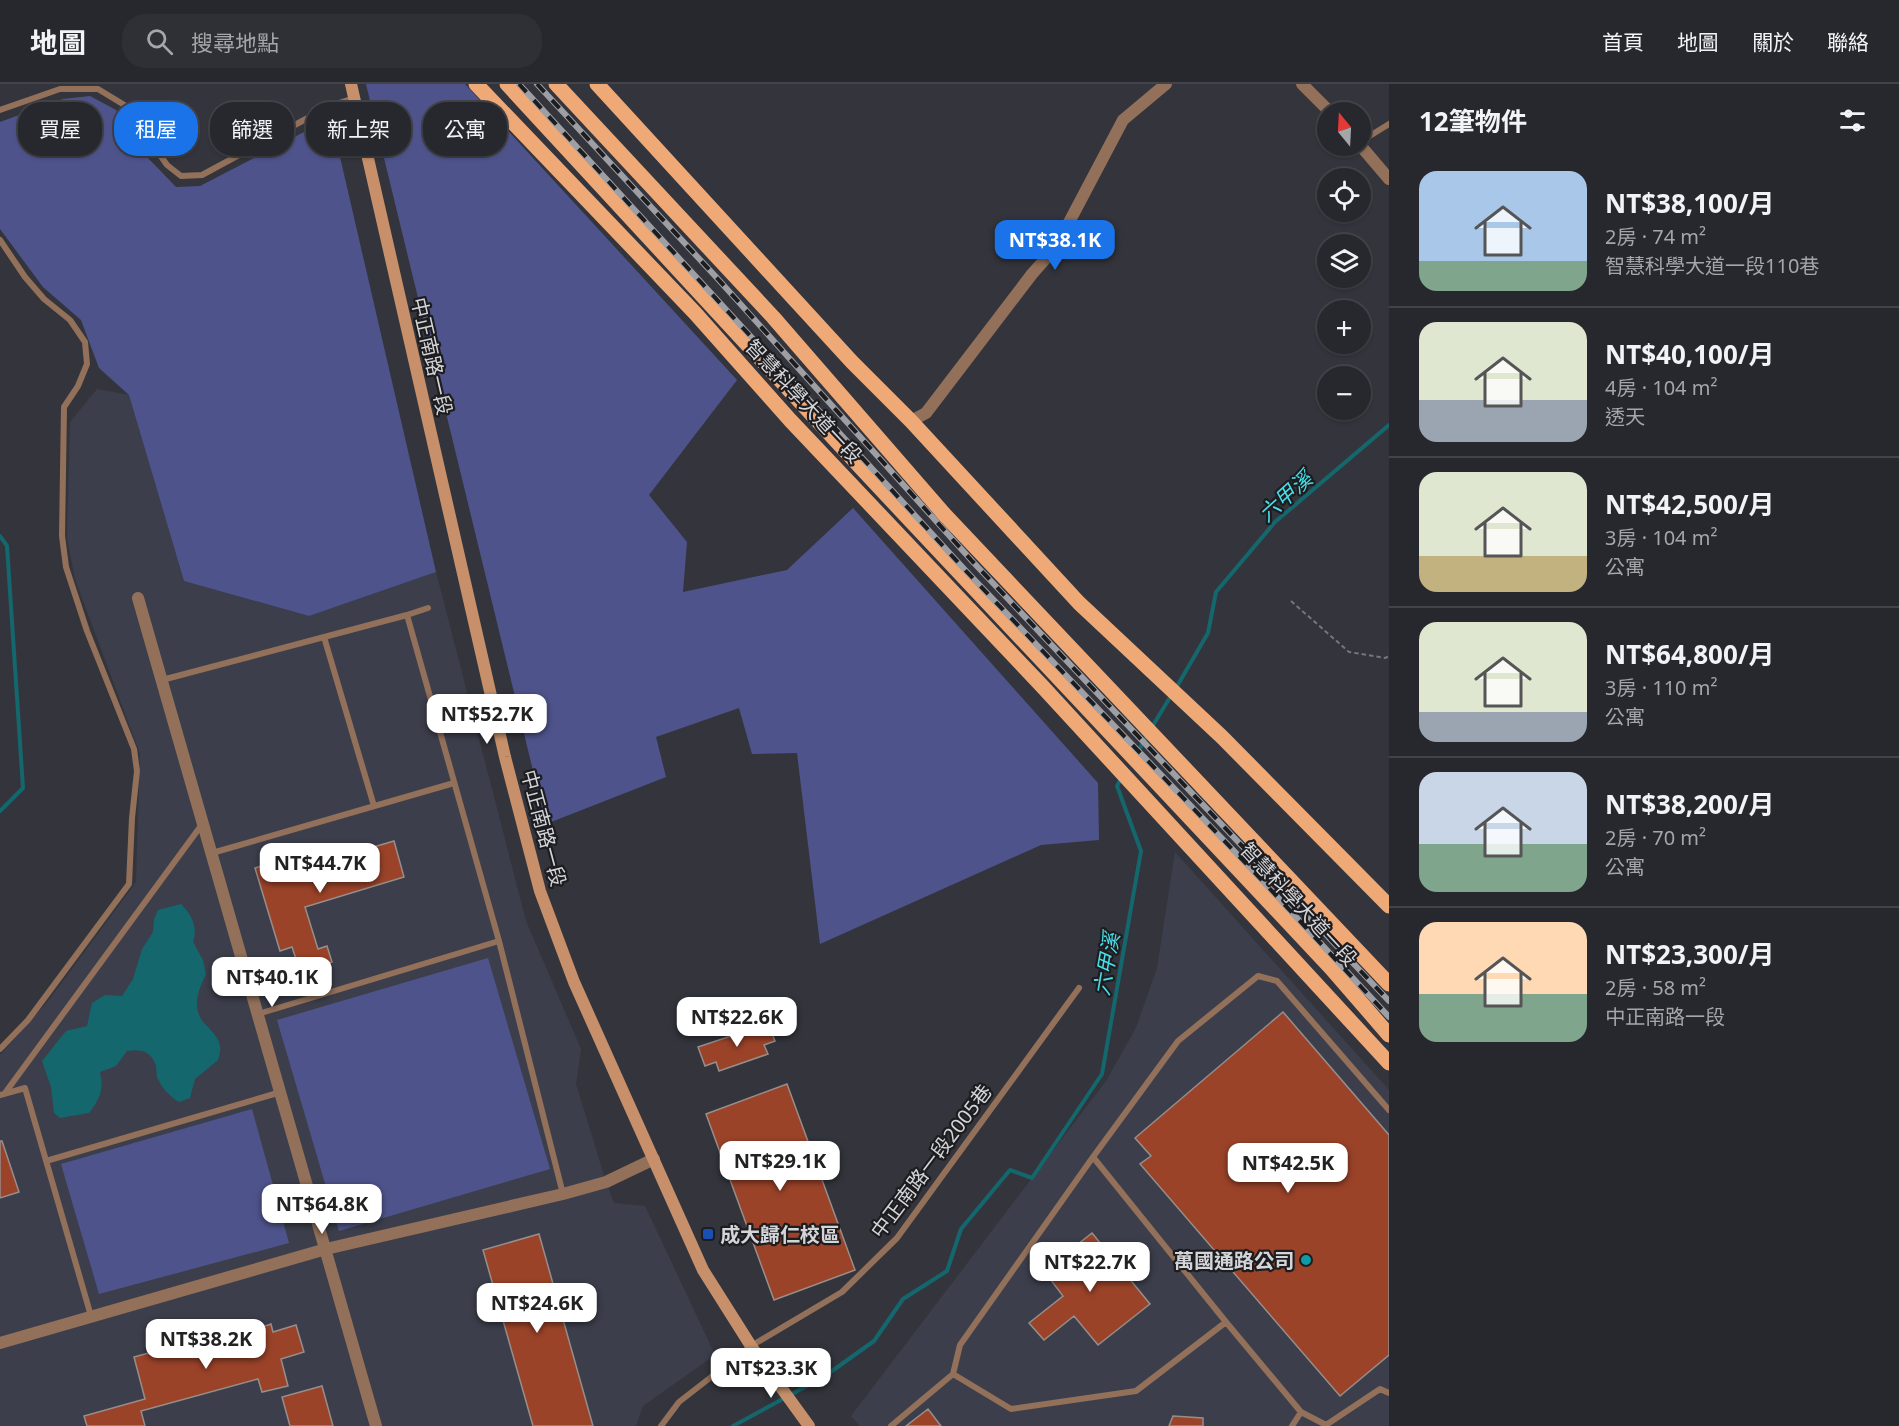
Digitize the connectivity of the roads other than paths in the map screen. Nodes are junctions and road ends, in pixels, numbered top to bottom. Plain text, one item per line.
1 (351, 84) edge
2 (476, 84) edge
3 (507, 84) edge
4 (556, 84) edge
5 (597, 84) edge
6 (1166, 84) edge
7 (1302, 84) edge
8 (354, 98) junction
9 (1320, 102) edge
10 (0, 110) edge
11 (1389, 124) edge
12 (1371, 136) edge
13 (1370, 156) edge
14 (1389, 178) edge
15 (631, 220) junction
16 (0, 240) edge
17 (672, 289) junction
18 (910, 421) junction
19 (138, 598) dead end
20 (429, 608) dead end
21 (407, 615) junction
22 (324, 637) junction
23 (161, 680) junction
24 (454, 783) junction
25 (374, 806) junction
26 (203, 823) junction
27 (212, 853) junction
28 (1244, 904) junction
29 (1389, 906) edge
30 (499, 941) junction
31 (1331, 969) junction
32 (1389, 984) edge
33 (1079, 987) dead end
34 (258, 1014) junction
35 (1389, 1035) edge
36 (0, 1049) edge
37 (1389, 1063) edge
38 (281, 1092) junction
39 (3, 1094) edge
40 (1389, 1110) edge
41 (1093, 1157) junction
42 (654, 1159) junction
43 (46, 1161) junction
44 (563, 1194) junction
45 (326, 1249) junction
46 (92, 1317) junction
47 (1226, 1322) junction
48 (0, 1343) edge
49 (755, 1350) junction
50 (953, 1374) junction
51 (1389, 1393) edge
52 (1301, 1412) junction
53 (376, 1426) edge
54 (661, 1426) edge
55 (809, 1426) edge
56 (891, 1426) edge
57 (1292, 1426) edge

1 - 8 street, 中正南路一段
2 - 17 main road, 智慧科學大道一段
3 - 15 main road, 智慧科學大道一段
4 - 32 main road, 智慧科學大道一段
5 - 18 main road
6 - 18 street
7 - 9 street
8 - 10 lane
8 - 42 street, 中正南路一段
11 - 12 lane
13 - 14 street
15 - 17 main road
15 - 31 main road, 智慧科學大道一段
16 - 36 lane
17 - 28 main road, 智慧科學大道一段
18 - 29 main road
19 - 23 street
20 - 21 lane
21 - 22 lane
21 - 24 lane
22 - 23 lane
22 - 25 lane
23 - 26 street
24 - 25 lane
24 - 30 lane
25 - 27 lane
26 - 27 street
26 - 39 lane
27 - 34 street
28 - 31 main road
28 - 37 main road, 智慧科學大道一段
30 - 34 lane
30 - 44 lane
31 - 35 main road, 智慧科學大道一段
33 - 49 lane, 中正南路一段2005巷
34 - 38 street
38 - 43 lane
38 - 45 street
39 - 43 lane
40 - 41 lane
41 - 47 lane
41 - 50 lane
42 - 44 street
42 - 49 street, 中正南路一段
43 - 46 lane
44 - 45 street
45 - 46 street
45 - 53 street
46 - 48 street
47 - 50 lane
47 - 52 lane
49 - 54 lane, 中正南路一段2005巷
49 - 55 street, 中正南路一段
50 - 56 lane
51 - 52 lane
52 - 57 lane

